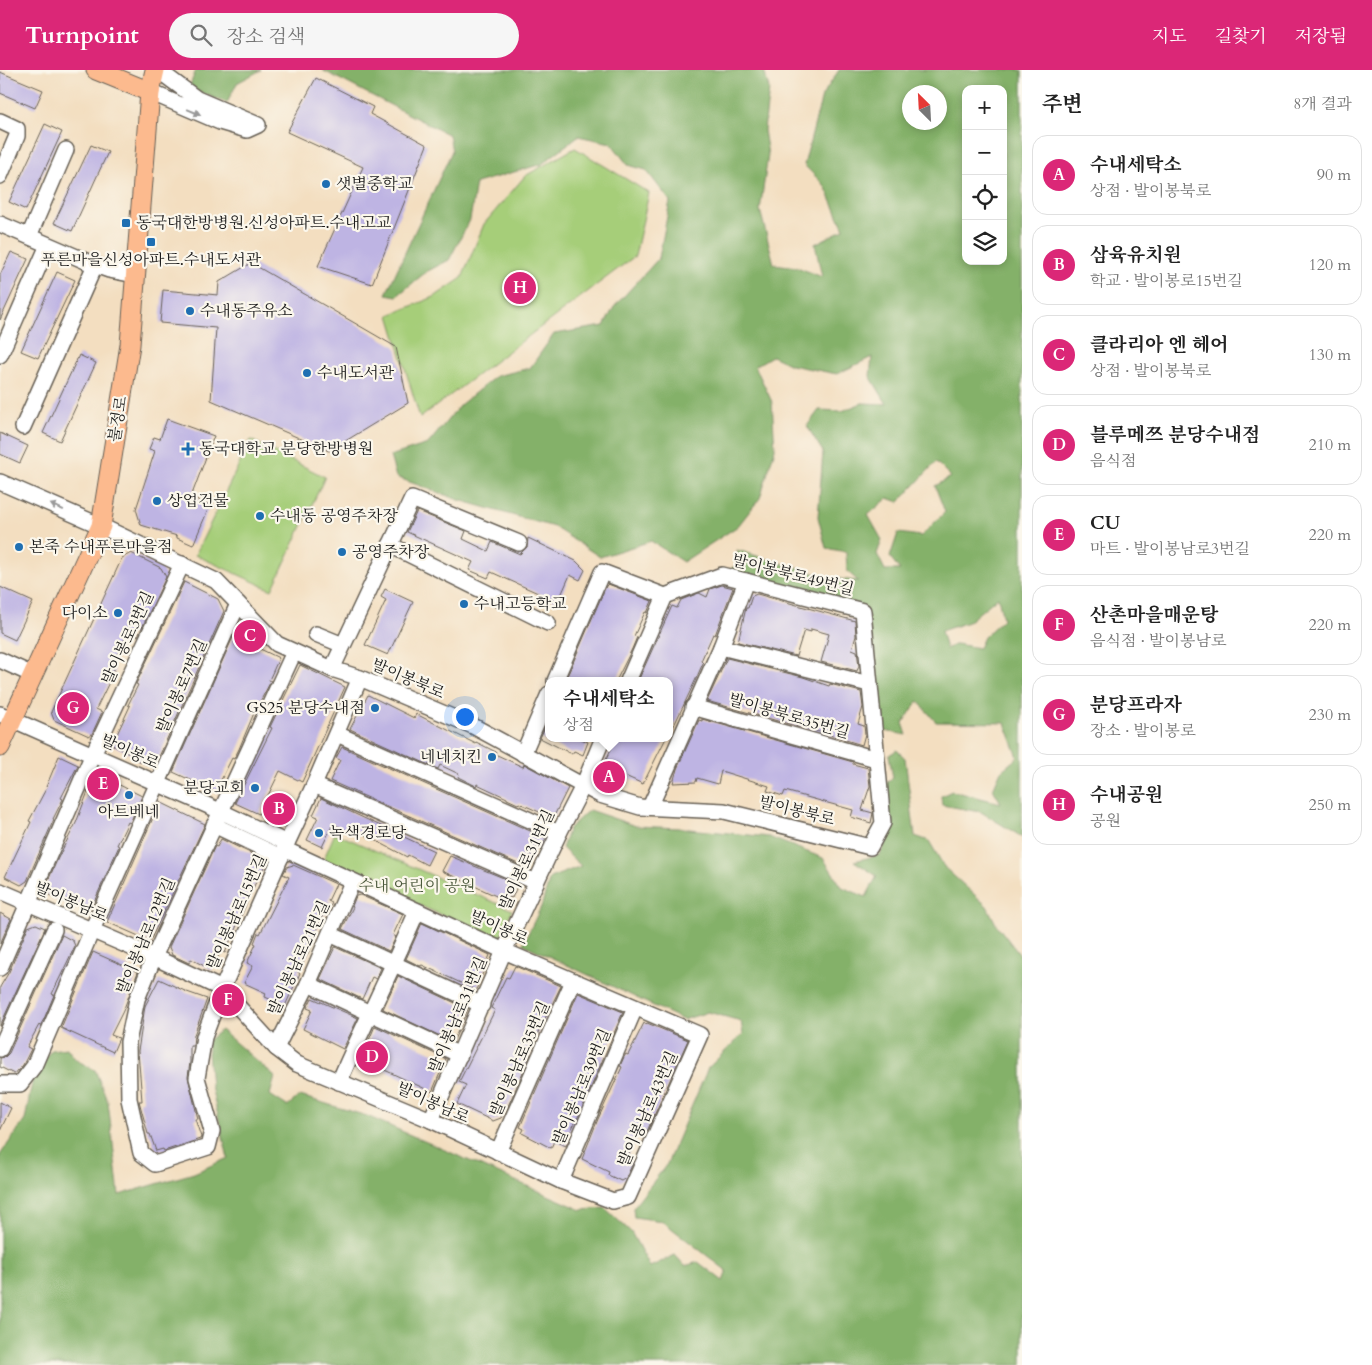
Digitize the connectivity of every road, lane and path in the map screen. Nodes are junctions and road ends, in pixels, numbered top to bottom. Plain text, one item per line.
1 (96, 70) edge
2 (156, 70) edge
3 (150, 92) junction
4 (0, 121) edge
5 (66, 150) dead end
6 (2, 166) edge
7 (2, 230) edge
8 (29, 236) junction
9 (48, 244) junction
10 (95, 264) junction
11 (135, 275) junction
12 (0, 355) edge
13 (23, 427) dead end
14 (0, 482) edge
15 (102, 526) junction
16 (519, 543) dead end
17 (390, 545) junction
18 (182, 564) junction
19 (746, 581) junction
20 (665, 596) junction
21 (238, 604) junction
22 (548, 623) dead end
23 (316, 634) dead end
24 (343, 645) junction
25 (721, 647) junction
26 (294, 652) junction
27 (0, 660) edge
28 (332, 669) junction
29 (33, 675) junction
30 (557, 677) edge
31 (630, 677) edge
32 (360, 678) junction
33 (869, 684) junction
34 (545, 703) edge
35 (693, 707) junction
36 (6, 716) edge
37 (337, 734) junction
38 (601, 742) edge
39 (0, 747) edge
40 (93, 754) junction
41 (523, 754) junction
42 (876, 759) junction
43 (158, 783) junction
44 (314, 786) junction
45 (583, 786) junction
46 (650, 807) junction
47 (217, 818) junction
48 (559, 834) junction
49 (870, 847) joint
50 (284, 850) junction
51 (352, 882) junction
52 (536, 882) junction
53 (0, 890) edge
54 (27, 902) junction
55 (417, 911) junction
56 (54, 930) dead end
57 (92, 930) junction
58 (330, 934) junction
59 (504, 951) junction
60 (154, 957) junction
61 (394, 965) junction
62 (0, 968) edge
63 (574, 980) junction
64 (308, 984) junction
65 (222, 989) junction
66 (482, 1005) junction
67 (635, 1008) junction
68 (369, 1014) junction
69 (700, 1035) joint
70 (276, 1048) junction
71 (0, 1049) edge
72 (460, 1055) junction
73 (339, 1082) junction
74 (0, 1084) edge
75 (431, 1120) junction
76 (498, 1152) junction
77 (182, 1155) joint
78 (561, 1181) junction
79 (628, 1198) joint

1 - 3 main road
2 - 3 main road, 불정로
3 -> 2 street
3 - 11 main road, 불정로
4 - 6 street
5 - 8 street
7 - 8 street
8 - 9 street
9 - 10 street
9 - 12 street
10 - 11 street
10 - 13 street
11 - 15 main road, 불정로
15 -> 14 street, 발이봉북로
15 - 18 street, 발이봉북로
15 - 29 main road, 불정로
16 - 17 street
17 - 22 street
17 - 24 street
18 - 21 street, 발이봉북로
18 - 40 street, 발이봉로3번길
19 - 20 street, 발이봉북로49번길
19 - 25 street
19 - 33 street, 발이봉북로49번길
20 - 30 street
20 - 31 street
21 - 26 street, 발이봉북로
21 - 43 street, 발이봉로7번길
23 - 24 street
24 - 28 street
25 - 33 street
25 - 35 street
26 - 28 street, 발이봉북로
26 - 47 street, 발이봉남로12번길
27 - 29 street
28 - 32 street, 발이봉북로
29 - 36 main road, 불정로
32 - 37 street, 발이봉남로15번길
32 - 41 street, 발이봉북로
33 - 42 street, 발이봉북로49번길
34 - 41 street
35 - 42 street, 발이봉북로35번길
35 - 46 street
36 - 39 main road, 불정로
36 - 40 street, 발이봉로
37 - 44 street, 발이봉남로15번길
37 - 48 street
38 - 45 street, 발이봉로31번길
40 - 43 street, 발이봉로
40 - 54 street, 발이봉로3번길
41 - 45 street, 발이봉북로
42 - 49 street, 발이봉북로49번길
43 - 47 street, 발이봉로
43 - 57 street, 발이봉로7번길
44 - 50 street, 발이봉남로15번길
44 - 52 street
45 - 46 street, 발이봉북로
45 - 48 street, 발이봉로31번길
46 - 49 street, 발이봉북로
47 - 50 street, 발이봉로
47 - 60 street, 발이봉남로12번길
48 - 52 street, 발이봉로31번길
50 - 51 street, 발이봉로
50 - 65 street, 발이봉남로15번길
51 - 55 street, 발이봉로
51 - 58 street, 발이봉남로21번길
52 - 59 street, 발이봉로31번길
53 - 54 street, 발이봉남로
54 - 57 street, 발이봉남로
54 - 62 street, 발이봉로3번길
55 - 59 street, 발이봉로
55 - 61 street
56 - 71 street
57 - 60 street, 발이봉남로
57 - 74 street, 발이봉로7번길
58 - 61 street
58 - 64 street, 발이봉남로21번길
59 - 63 street, 발이봉로
59 - 66 street, 발이봉남로31번길
60 - 65 street, 발이봉남로
60 - 77 street, 발이봉남로12번길
61 - 66 street
61 - 68 street
63 - 67 street, 발이봉로
63 - 76 street, 발이봉남로35번길
64 - 68 street
64 - 70 street, 발이봉남로21번길
65 - 70 street, 발이봉남로
65 - 77 street, 발이봉남로15번길
66 - 72 street, 발이봉남로31번길
67 - 69 street, 발이봉로
67 - 78 street, 발이봉남로39번길
68 - 72 street
68 - 73 street
69 - 79 street, 발이봉남로43번길
70 - 73 street, 발이봉남로
72 - 75 street, 발이봉남로31번길
73 - 75 street, 발이봉남로
75 - 76 street, 발이봉남로
76 - 78 street, 발이봉남로
78 - 79 street, 발이봉남로

